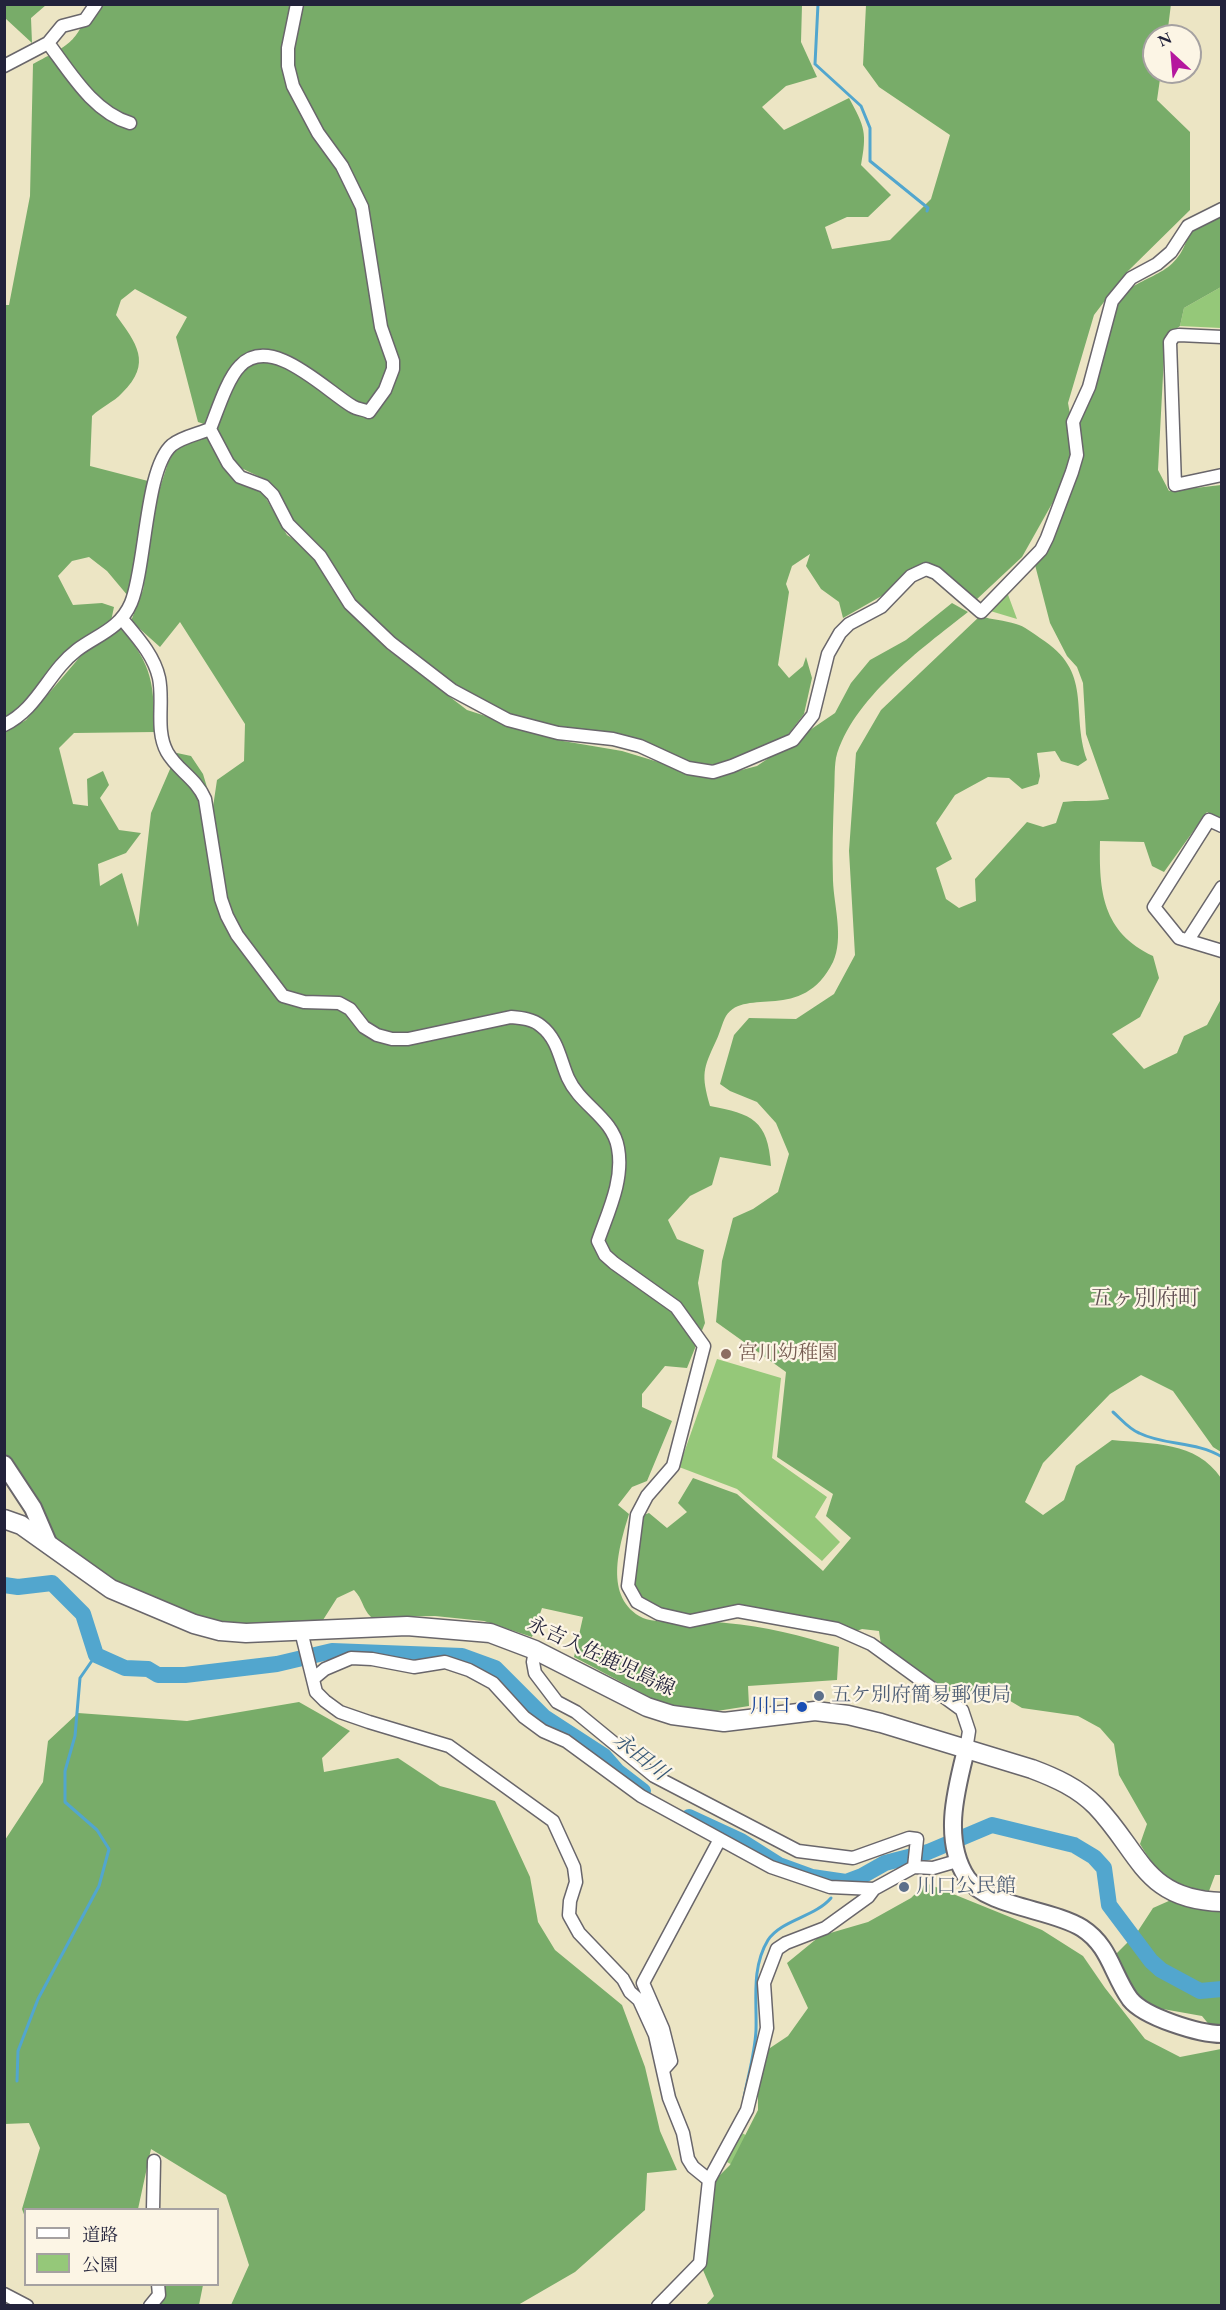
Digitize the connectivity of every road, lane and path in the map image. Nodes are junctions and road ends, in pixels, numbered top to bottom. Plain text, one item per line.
1 (96, 4) edge
2 (297, 4) edge
3 (48, 42) junction
4 (4, 66) edge
5 (130, 123) dead end
6 (1221, 209) edge
7 (1221, 337) edge
8 (210, 429) junction
9 (1221, 475) edge
10 (122, 619) junction
11 (4, 725) edge
12 (1221, 826) edge
13 (1221, 887) edge
14 (1188, 940) junction
15 (1221, 951) edge
16 (4, 1464) edge
17 (4, 1519) edge
18 (49, 1545) junction
19 (302, 1636) junction
20 (535, 1650) junction
21 (311, 1675) junction
22 (966, 1750) junction
23 (720, 1839) junction
24 (955, 1854) junction
25 (914, 1863) junction
26 (874, 1889) junction
27 (1221, 1902) edge
28 (1221, 2034) edge
29 (663, 2070) junction
30 (154, 2161) dead end
31 (709, 2180) junction
32 (153, 2208) edge
33 (158, 2286) edge
34 (4, 2294) edge
35 (27, 2306) edge
36 (150, 2306) edge
37 (658, 2306) edge

1 - 3 street
2 - 8 street
3 - 4 street
3 - 5 street
6 - 8 street
7 - 9 street
8 - 10 street
10 - 11 street
10 - 22 street
12 - 14 street
13 - 14 street
14 - 15 street
16 - 18 street
17 - 18 main road, 永吉入佐鹿児島線
18 - 19 main road, 永吉入佐鹿児島線
19 - 20 main road, 永吉入佐鹿児島線
19 - 21 street
20 - 22 main road, 永吉入佐鹿児島線
20 - 25 street
21 - 23 street
21 - 29 street
22 - 24 street
22 - 27 main road, 永吉入佐鹿児島線
23 - 26 street
23 - 29 street
24 - 25 street
24 - 28 street
25 - 26 street
26 - 31 street
29 - 31 street
30 - 32 street
31 - 37 street
33 - 36 street
34 - 35 street

